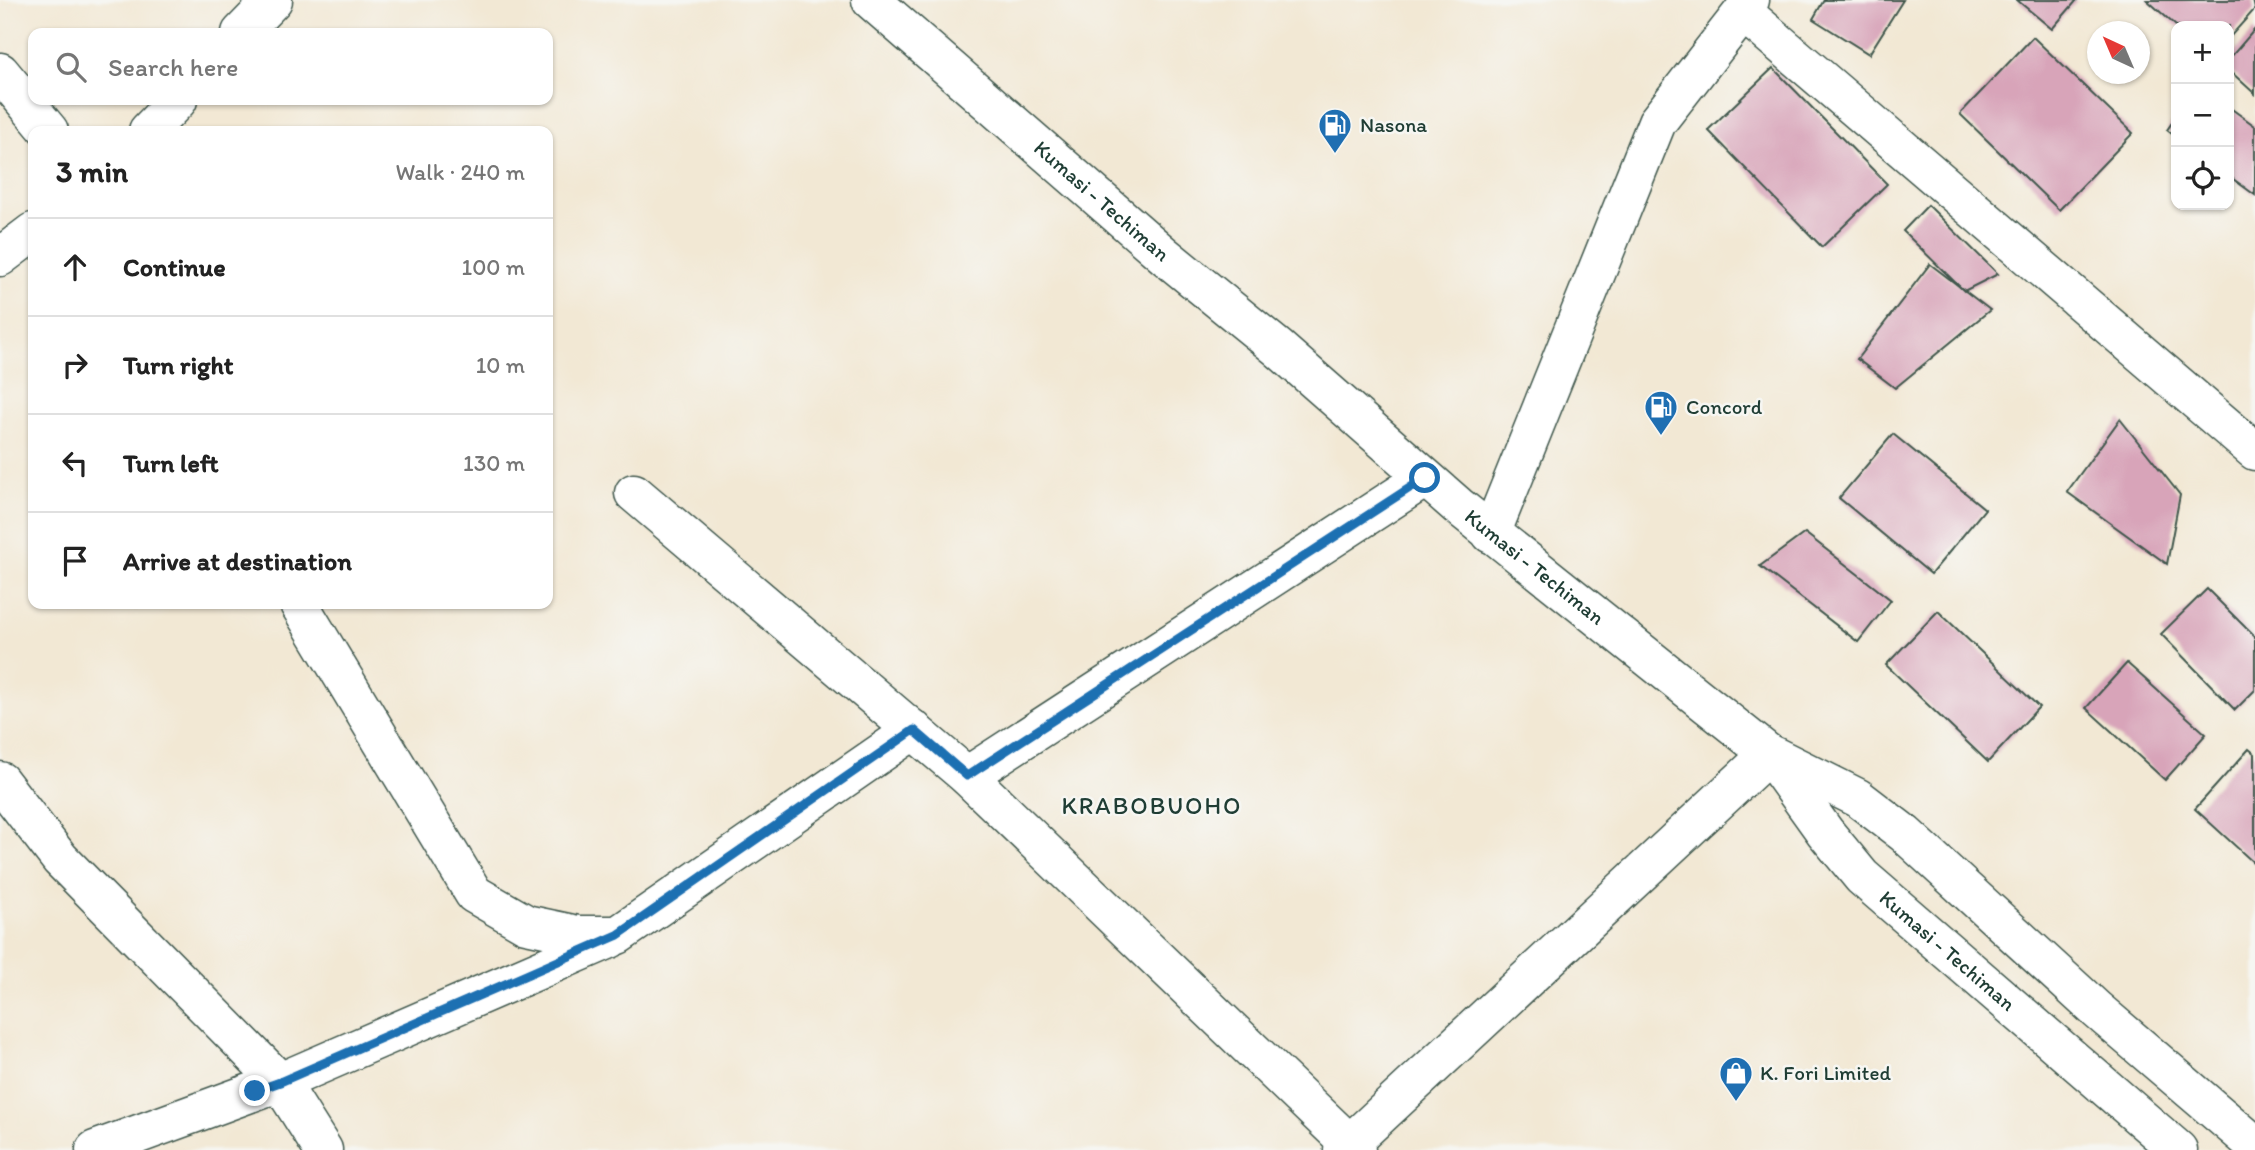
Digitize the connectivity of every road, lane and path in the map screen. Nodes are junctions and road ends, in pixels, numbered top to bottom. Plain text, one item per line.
1 (273, 0) edge
2 (872, 0) edge
3 (1747, 6) edge
4 (246, 28) edge
5 (0, 72) edge
6 (173, 105) edge
7 (45, 126) edge
8 (153, 126) edge
9 (28, 236) edge
10 (0, 257) edge
11 (2255, 451) edge
12 (1425, 478) junction
13 (634, 493) dead end
14 (1491, 534) junction
15 (302, 609) edge
16 (914, 730) junction
17 (1769, 754) junction
18 (967, 776) junction
19 (0, 781) edge
20 (618, 935) junction
21 (280, 1082) junction
22 (2255, 1145) edge
23 (1350, 1148) edge
24 (95, 1150) edge
25 (323, 1150) edge
26 (2178, 1150) edge

1 - 4 main road
2 - 12 main road, Kumasi - Techiman
3 - 11 main road
3 - 14 main road
5 - 7 main road
6 - 8 main road
9 - 10 main road
12 - 14 main road, Kumasi - Techiman
12 - 18 main road
13 - 16 main road
14 - 17 main road, Kumasi - Techiman
15 - 20 main road
16 - 18 main road
16 - 20 main road
17 - 22 main road
17 - 23 main road
17 - 26 main road, Kumasi - Techiman
18 - 23 main road
19 - 21 main road
20 - 21 main road
21 - 24 main road
21 - 25 main road

